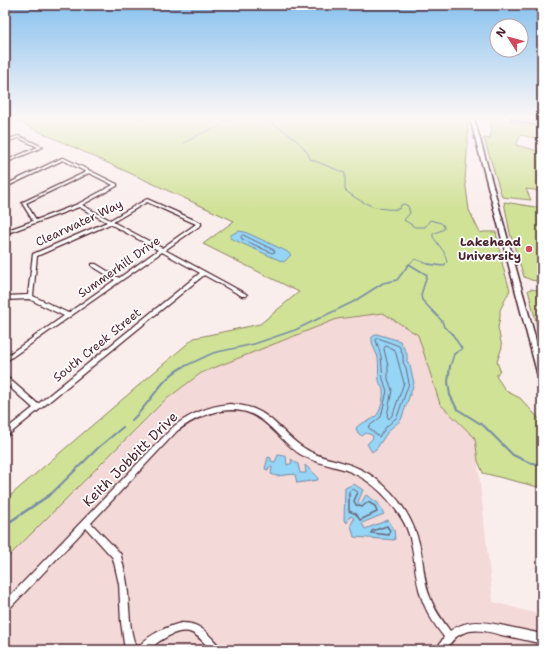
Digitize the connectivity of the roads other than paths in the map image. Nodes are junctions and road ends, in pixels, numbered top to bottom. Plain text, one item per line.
1 (37, 149) edge
2 (480, 149) edge
3 (5, 162) edge
4 (89, 172) junction
5 (5, 186) edge
6 (147, 200) joint
7 (79, 205) junction
8 (35, 221) junction
9 (110, 222) junction
10 (5, 233) edge
11 (161, 250) junction
12 (94, 265) dead end
13 (204, 274) junction
14 (118, 280) junction
15 (244, 296) dead end
16 (30, 297) junction
17 (5, 298) edge
18 (68, 316) junction
19 (6, 359) edge
20 (542, 376) edge
21 (5, 379) edge
22 (38, 408) junction
23 (5, 434) edge
24 (86, 523) junction
25 (5, 607) edge
26 (449, 637) junction
27 (542, 639) edge
28 (132, 650) edge
29 (142, 650) edge
30 (217, 650) edge
31 (441, 650) edge

1 - 3 street
2 - 20 main road
4 - 5 street
4 - 7 street
4 - 8 street
6 - 9 street, Clearwater Way
6 - 11 street, Summerhill Drive
7 - 8 street
7 - 9 street
8 - 10 street
9 - 11 street
9 - 16 street, Clearwater Way
11 - 13 street
11 - 14 street, Summerhill Drive
12 - 14 street
13 - 15 street
13 - 22 street, South Creek Street
14 - 18 street, Summerhill Drive
16 - 17 street
16 - 18 street
18 - 19 street, Summerhill Drive
21 - 22 street
22 - 23 street, South Creek Street
24 - 25 street, Keith Jobbitt Drive
24 - 26 street, Keith Jobbitt Drive
24 - 28 street
26 - 27 street
26 - 31 street
29 - 30 street

